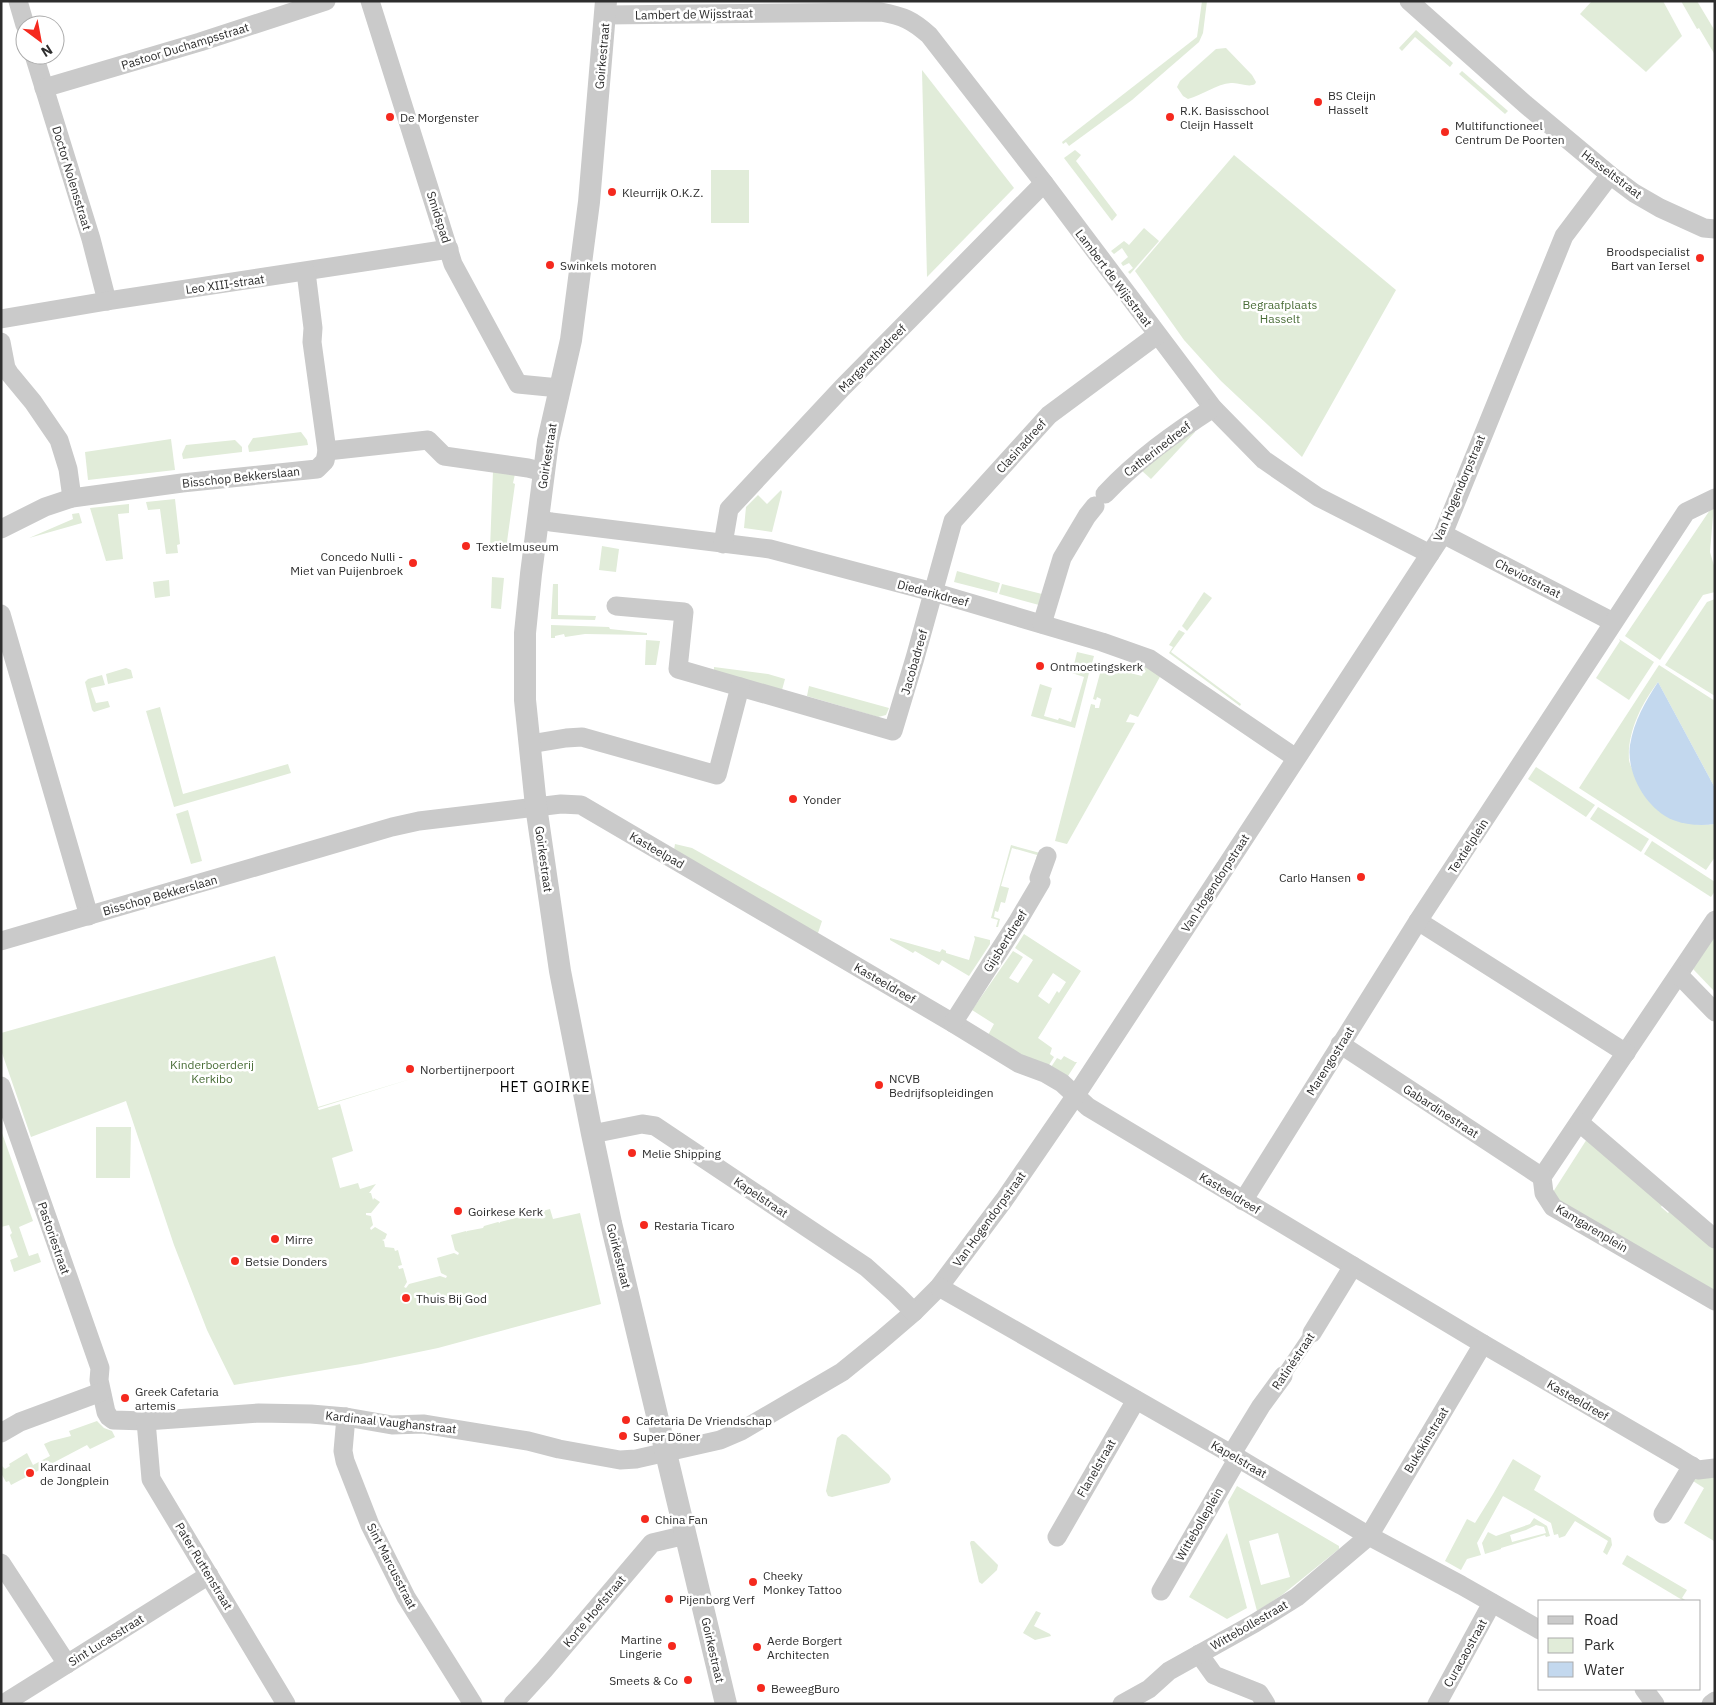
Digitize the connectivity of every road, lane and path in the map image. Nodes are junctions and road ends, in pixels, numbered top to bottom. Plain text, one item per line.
1 (18, 1) edge
2 (326, 1) edge
3 (370, 1) edge
4 (1408, 1) edge
5 (813, 7) edge
6 (605, 8) edge
7 (22, 15) edge
8 (37, 65) edge
9 (44, 88) junction
10 (1610, 175) junction
11 (1044, 183) junction
12 (1715, 229) edge
13 (449, 250) junction
14 (306, 272) junction
15 (107, 301) junction
16 (1, 319) edge
17 (1157, 335) junction
18 (1, 342) edge
19 (559, 388) junction
20 (1213, 408) junction
21 (326, 451) junction
22 (544, 472) junction
23 (72, 498) junction
24 (1715, 498) edge
25 (538, 519) junction
26 (1, 528) edge
27 (1443, 534) junction
28 (723, 544) junction
29 (1430, 554) junction
30 (933, 592) junction
31 (616, 606) dead end
32 (1, 614) edge
33 (1613, 622) junction
34 (1042, 624) junction
35 (10, 676) edge
36 (740, 687) junction
37 (530, 744) junction
38 (1296, 758) junction
39 (536, 806) junction
40 (1047, 856) dead end
41 (89, 916) junction
42 (772, 917) joint
43 (1715, 920) edge
44 (1418, 921) junction
45 (1, 941) edge
46 (1679, 975) junction
47 (1715, 1012) edge
48 (953, 1023) junction
49 (1340, 1044) junction
50 (1626, 1054) junction
51 (1, 1086) edge
52 (1076, 1095) junction
53 (1580, 1123) junction
54 (592, 1134) junction
55 (1542, 1177) junction
56 (1244, 1201) junction
57 (1715, 1239) edge
58 (1353, 1266) junction
59 (939, 1287) junction
60 (1715, 1301) edge
61 (914, 1312) junction
62 (1312, 1333) joint
63 (1483, 1344) junction
64 (1283, 1376) joint
65 (101, 1392) junction
66 (1136, 1400) junction
67 (346, 1417) junction
68 (146, 1421) junction
69 (1, 1433) edge
70 (665, 1453) junction
71 (1234, 1456) junction
72 (1684, 1461) junction
73 (1715, 1468) edge
74 (1663, 1514) dead end
75 (686, 1535) junction
76 (1369, 1536) junction
77 (1057, 1537) dead end
78 (1, 1563) edge
79 (209, 1575) junction
80 (1162, 1591) dead end
81 (1492, 1603) junction
82 (1538, 1629) edge
83 (1199, 1654) junction
84 (66, 1664) junction
85 (1645, 1690) edge
86 (1715, 1701) edge
87 (3, 1704) edge
88 (286, 1704) edge
89 (473, 1704) edge
90 (513, 1704) edge
91 (726, 1704) edge
92 (1122, 1704) edge
93 (1266, 1704) edge
94 (1437, 1704) edge
95 (1655, 1704) edge
96 (1711, 1704) edge

1 - 7 street
2 - 9 street, Pastoor Duchampsstraat
3 - 13 street, Smidspad
4 - 10 street, Hasseltstraat
5 - 6 street, Lambert de Wijsstraat
5 - 11 street, Lambert de Wijsstraat
6 - 19 street, Goirkestraat
8 - 9 street, Doctor Nolensstraat
9 - 15 street, Doctor Nolensstraat
10 - 12 street, Hasseltstraat
10 - 27 street, Van Hogendorpstraat
11 - 17 street, Lambert de Wijsstraat
11 - 28 street, Margarethadreef
13 - 14 street, Leo XIII-straat
13 - 19 street, Smidspad
14 - 15 street, Leo XIII-straat
14 - 21 street
15 - 16 street, Leo XIII-straat
17 - 20 street, Lambert de Wijsstraat
17 - 30 street, Clasinadreef
18 - 23 street
19 - 22 street, Goirkestraat
20 - 29 street, Lambert de Wijsstraat
20 - 34 street, Catherinedreef
21 - 22 street
21 - 23 street, Bisschop Bekkerslaan
22 - 25 street, Goirkestraat
23 - 26 street, Bisschop Bekkerslaan
24 - 33 street, Textielplein
25 - 28 street, Diederikdreef
25 - 37 street, Goirkestraat
27 - 29 street, Van Hogendorpstraat
27 - 33 street, Cheviotstraat
28 - 30 street, Diederikdreef
29 - 38 street, Van Hogendorpstraat
30 - 34 street, Diederikdreef
30 - 36 street, Jacobadreef
31 - 36 street
32 - 35 street, Bisschop Bekkerslaan
33 - 44 street, Textielplein
34 - 38 street, Diederikdreef
35 - 41 street, Bisschop Bekkerslaan
36 - 37 street
37 - 39 street, Goirkestraat
38 - 52 street, Van Hogendorpstraat
39 - 41 street, Bisschop Bekkerslaan
39 - 42 street, Kasteelpad
39 - 54 street, Goirkestraat
40 - 48 street, Gijsbertdreef
41 - 45 street
42 - 48 street, Kasteeldreef
43 - 46 street
44 - 49 street, Marengostraat
44 - 50 street
46 - 47 street
46 - 50 street
48 - 52 street, Kasteeldreef
49 - 55 street, Gabardinestraat
49 - 56 street, Marengostraat
50 - 53 street
51 - 65 street, Pastoriestraat
52 - 56 street, Kasteeldreef
52 - 59 street, Van Hogendorpstraat
53 - 55 street
53 - 57 street
54 - 61 street, Kapelstraat
54 - 70 street, Goirkestraat
55 - 60 street, Kamgarenplein
56 - 58 street, Kasteeldreef
58 - 62 street, Ratinéstraat
58 - 63 street, Kasteeldreef
59 - 61 street, Van Hogendorpstraat
59 - 66 street, Kapelstraat
61 - 70 street, Van Hogendorpstraat
62 - 64 street, Ratinéstraat
63 - 72 street, Kasteeldreef
63 - 76 street, Bukskinstraat
64 - 71 street, Ratinéstraat
65 - 68 street, Kardinaal Vaughanstraat
65 - 69 street
66 - 71 street, Kapelstraat
66 - 77 street, Flanelstraat
67 - 68 street, Kardinaal Vaughanstraat
67 - 70 street, Kardinaal Vaughanstraat
67 - 89 street, Sint Marcusstraat
68 - 79 street, Pater Ruttenstraat
70 - 75 street, Goirkestraat
71 - 76 street, Kapelstraat
71 - 80 street, Wittebolleplein
72 - 73 street, Kasteeldreef
72 - 74 street
75 - 90 street, Korte Hoefstraat
75 - 91 street, Goirkestraat
76 - 81 street, Kapelstraat
76 - 83 street, Wittebollestraat
78 - 84 street
79 - 84 street, Sint Lucasstraat
79 - 88 street, Pater Ruttenstraat
81 - 82 street, Kapelstraat
81 - 94 street, Curacaostraat
83 - 92 street, Wittebollestraat
83 - 93 street
84 - 87 street, Sint Lucasstraat
85 - 95 street
86 - 96 street

